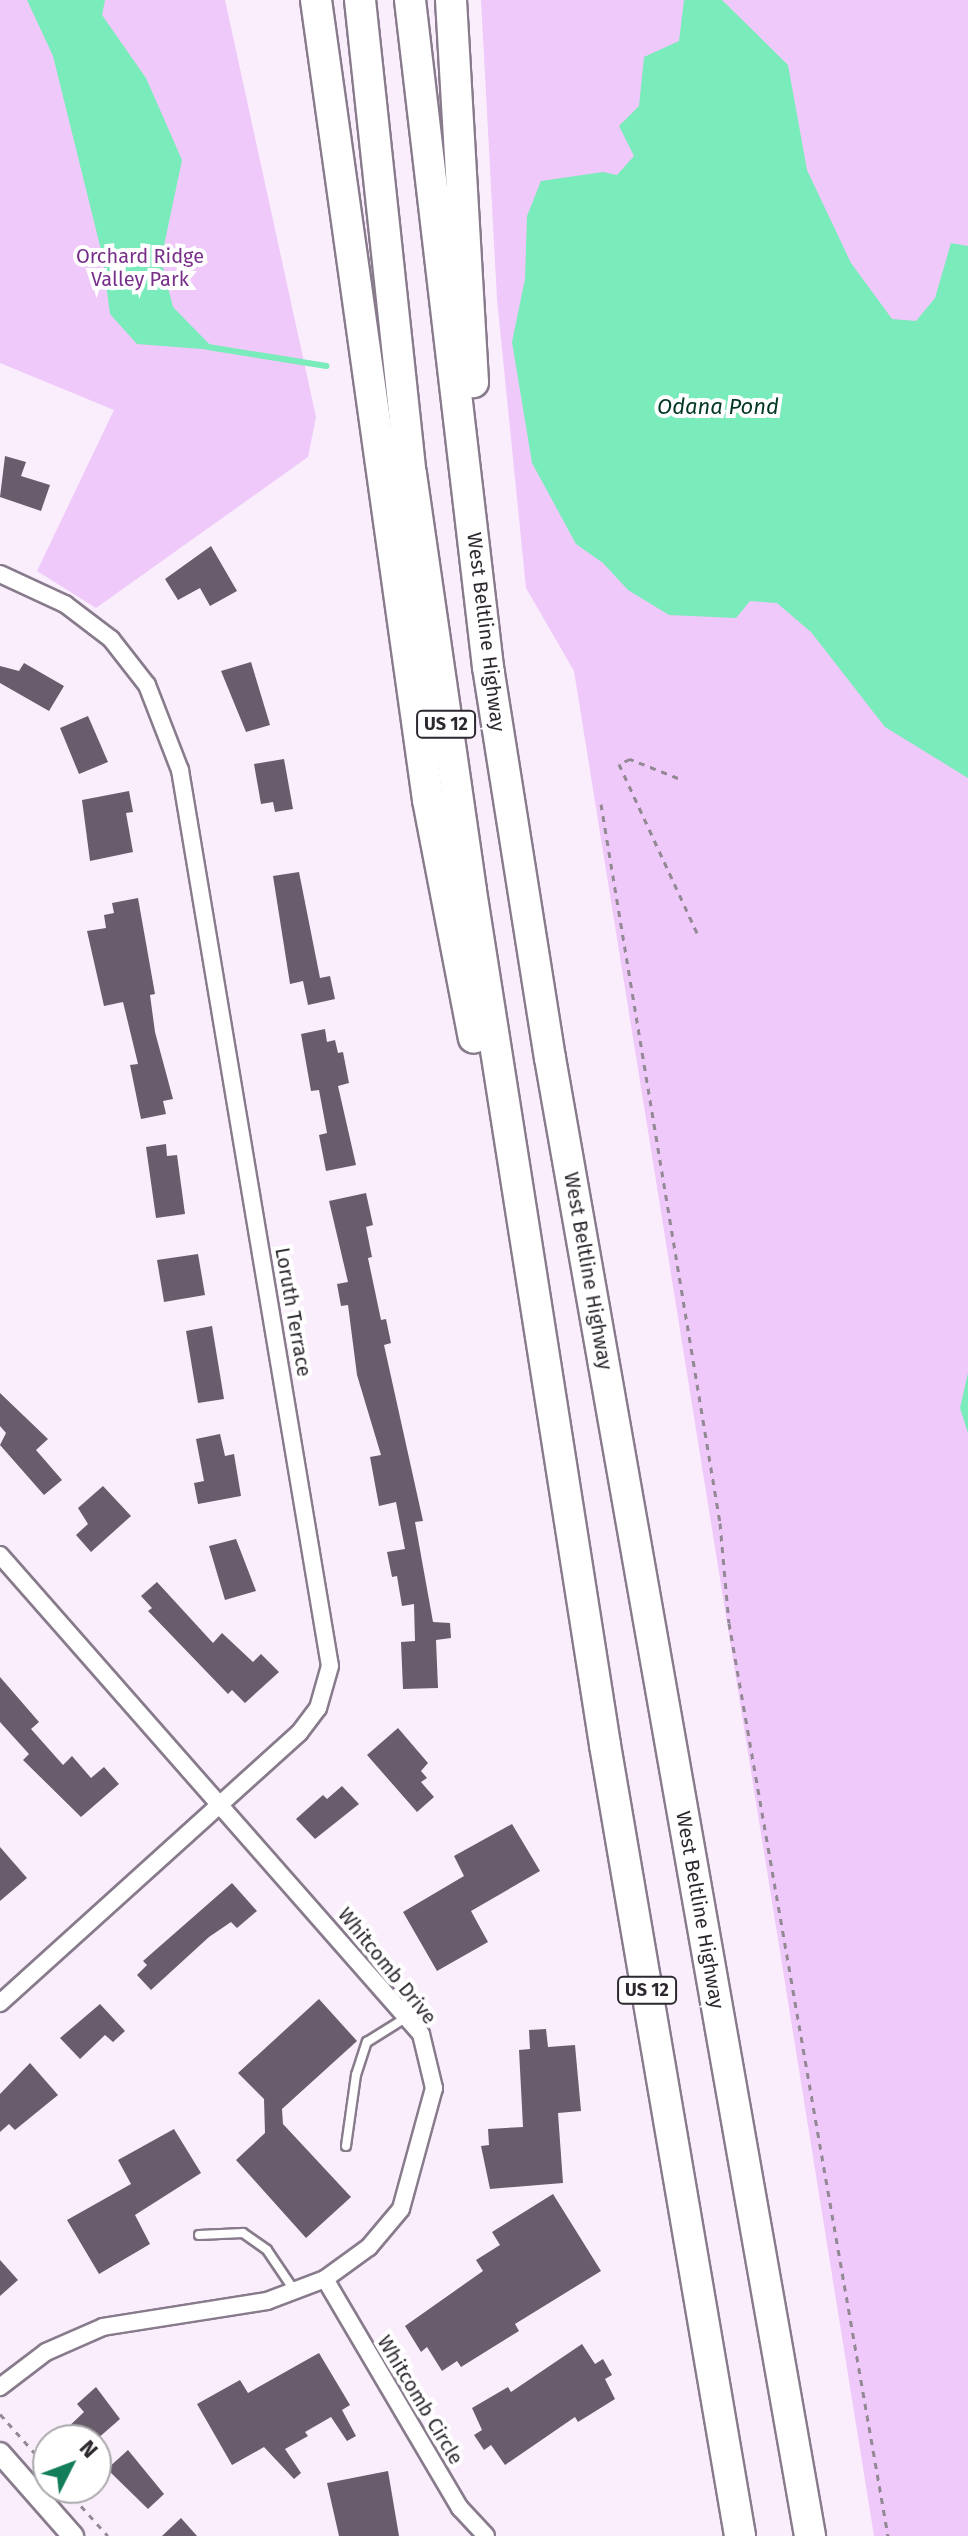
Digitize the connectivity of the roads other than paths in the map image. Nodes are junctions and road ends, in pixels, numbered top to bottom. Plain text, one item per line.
1 (295, 0) edge
2 (316, 0) edge
3 (360, 0) edge
4 (410, 0) edge
5 (451, 0) edge
6 (347, 227) junction
7 (0, 574) edge
8 (488, 667) junction
9 (557, 1444) junction
10 (0, 1555) edge
11 (221, 1803) junction
12 (0, 2003) edge
13 (407, 2017) junction
14 (346, 2146) dead end
15 (199, 2235) dead end
16 (325, 2279) junction
17 (294, 2291) junction
18 (0, 2387) edge
19 (0, 2453) edge
20 (73, 2536) edge
21 (486, 2536) edge
22 (740, 2536) edge
23 (810, 2536) edge

1 - 6 highway
2 - 6 highway
3 - 9 highway, US 12
4 - 8 highway, West Beltline Highway / US 12
5 - 8 highway
6 - 9 highway
7 - 11 street, Loruth Terrace
8 - 23 highway, West Beltline Highway / US 12
9 - 22 highway, US 12
10 - 11 street, Whitcomb Drive
11 - 12 street, Loruth Terrace
11 - 13 street, Whitcomb Drive
13 - 14 lane
13 - 16 street, Whitcomb Drive
15 - 17 lane
16 - 17 street, Whitcomb Drive
16 - 21 street, Whitcomb Circle
17 - 18 street, Whitcomb Drive
19 - 20 street

